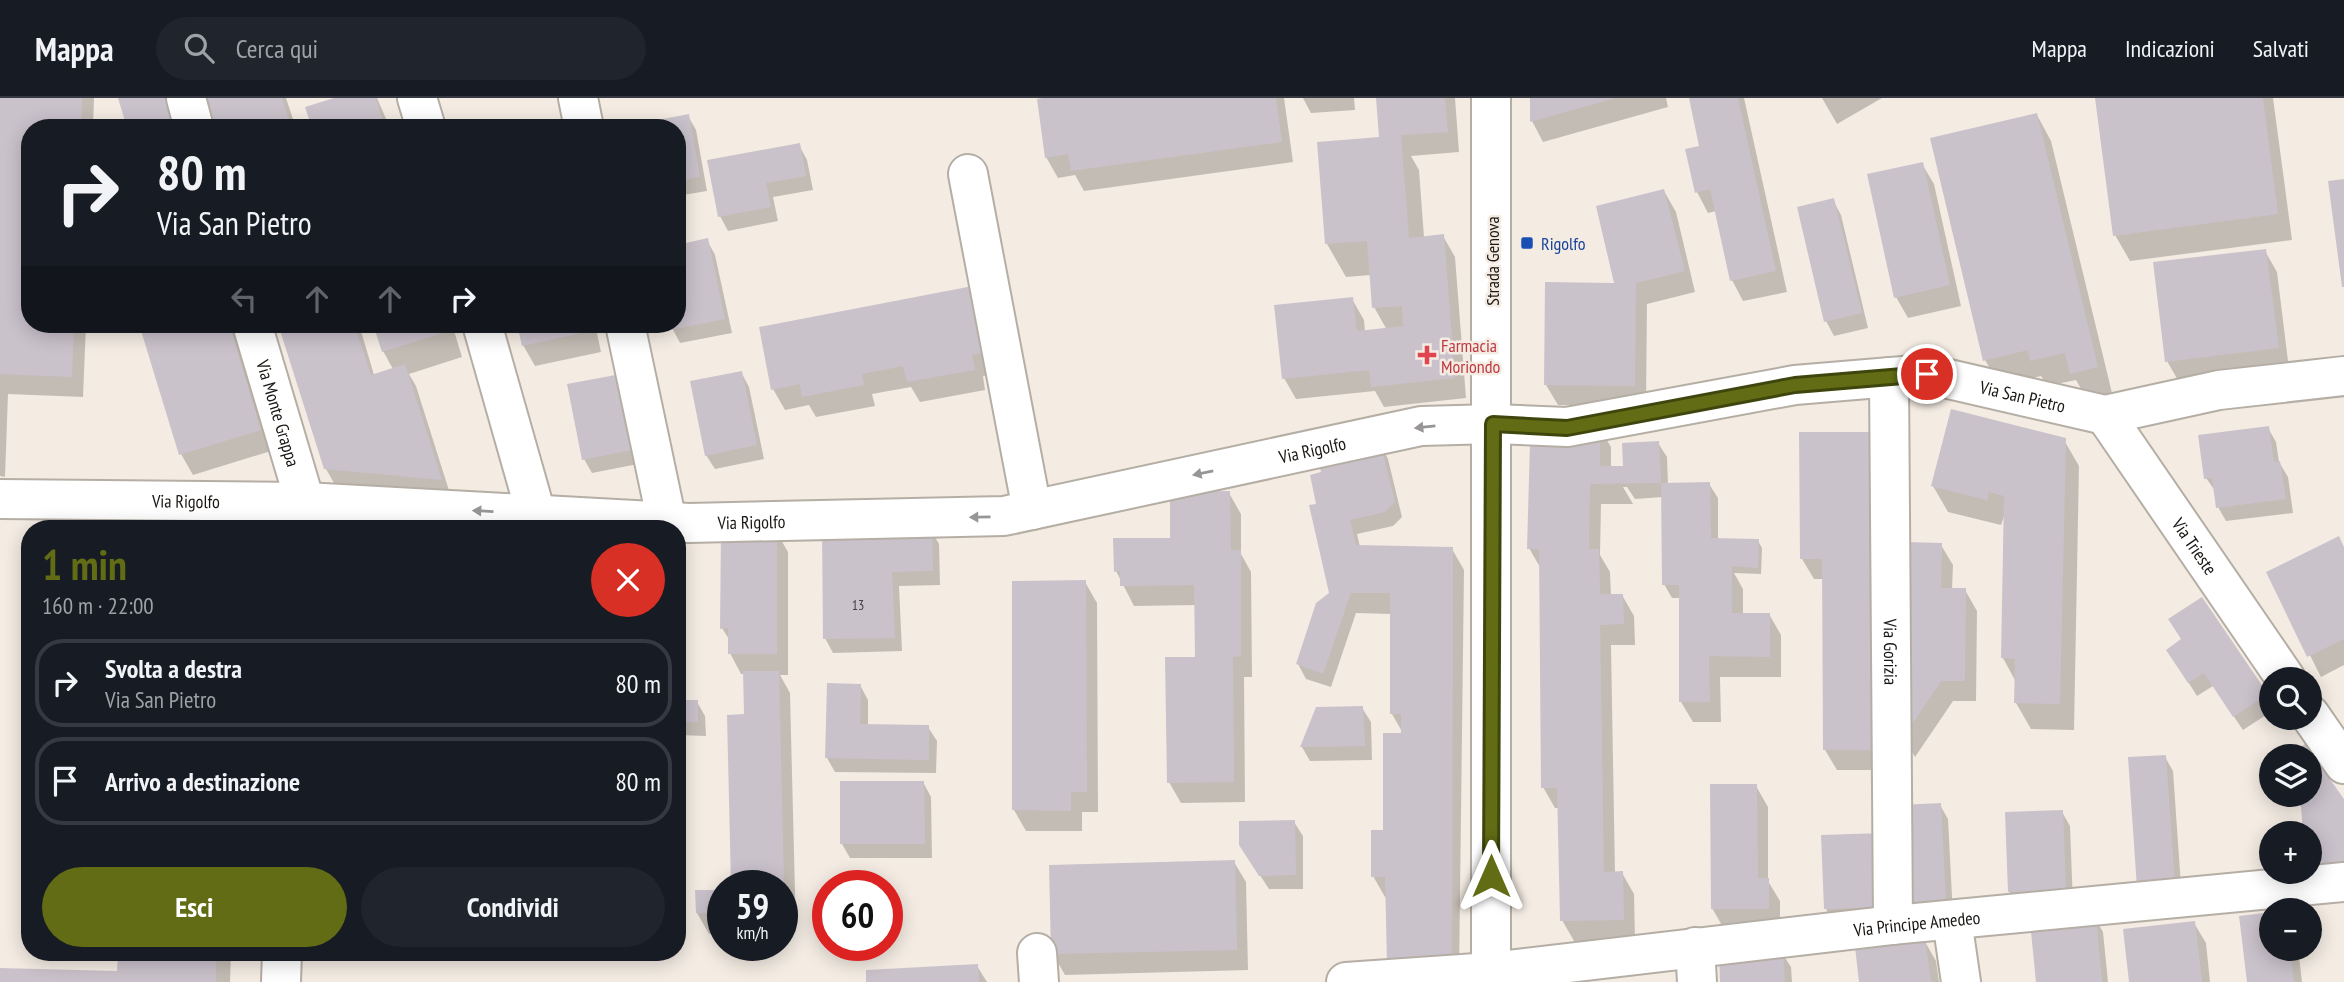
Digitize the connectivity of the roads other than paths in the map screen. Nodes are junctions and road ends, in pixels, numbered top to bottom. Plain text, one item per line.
1 (186, 98) edge
2 (417, 98) edge
3 (578, 98) edge
4 (1492, 98) edge
5 (192, 119) edge
6 (423, 119) edge
7 (582, 119) edge
8 (968, 174) dead end
9 (254, 333) edge
10 (485, 333) edge
11 (627, 333) edge
12 (2344, 376) edge
13 (1889, 377) junction
14 (2105, 415) junction
15 (1493, 424) junction
16 (0, 499) edge
17 (1032, 510) junction
18 (536, 514) junction
19 (304, 515) edge
20 (634, 520) edge
21 (667, 520) edge
22 (686, 522) edge
23 (2278, 667) edge
24 (2320, 730) edge
25 (2344, 764) edge
26 (2344, 882) edge
27 (1952, 920) junction
28 (1893, 925) junction
29 (282, 961) edge
30 (1696, 964) edge
31 (1491, 977) edge
32 (281, 982) edge
33 (1346, 982) edge
34 (1961, 982) edge

1 - 5 street
2 - 6 street
3 - 7 street
4 - 15 street, Strada Genova
8 - 17 street
9 - 19 street, Via Monte Grappa
10 - 18 street
11 - 21 street
12 - 14 street, Via San Pietro
13 - 14 street, Via San Pietro
13 - 15 street, Via San Pietro
13 - 28 street, Via Gorizia
14 - 23 street, Via Trieste
15 -> 17 street, Via Rigolfo
15 - 31 street, Strada Genova
16 - 19 street, Via Rigolfo
17 -> 22 street, Via Rigolfo
18 -> 19 street, Via Rigolfo
18 - 20 street, Via Rigolfo
24 - 25 street
26 - 27 street, Via Principe Amedeo
27 - 28 street, Via Principe Amedeo
27 - 34 street
28 - 30 street, Via Principe Amedeo
29 - 32 street
30 - 31 street, Via Principe Amedeo
31 - 33 street, Via Principe Amedeo

